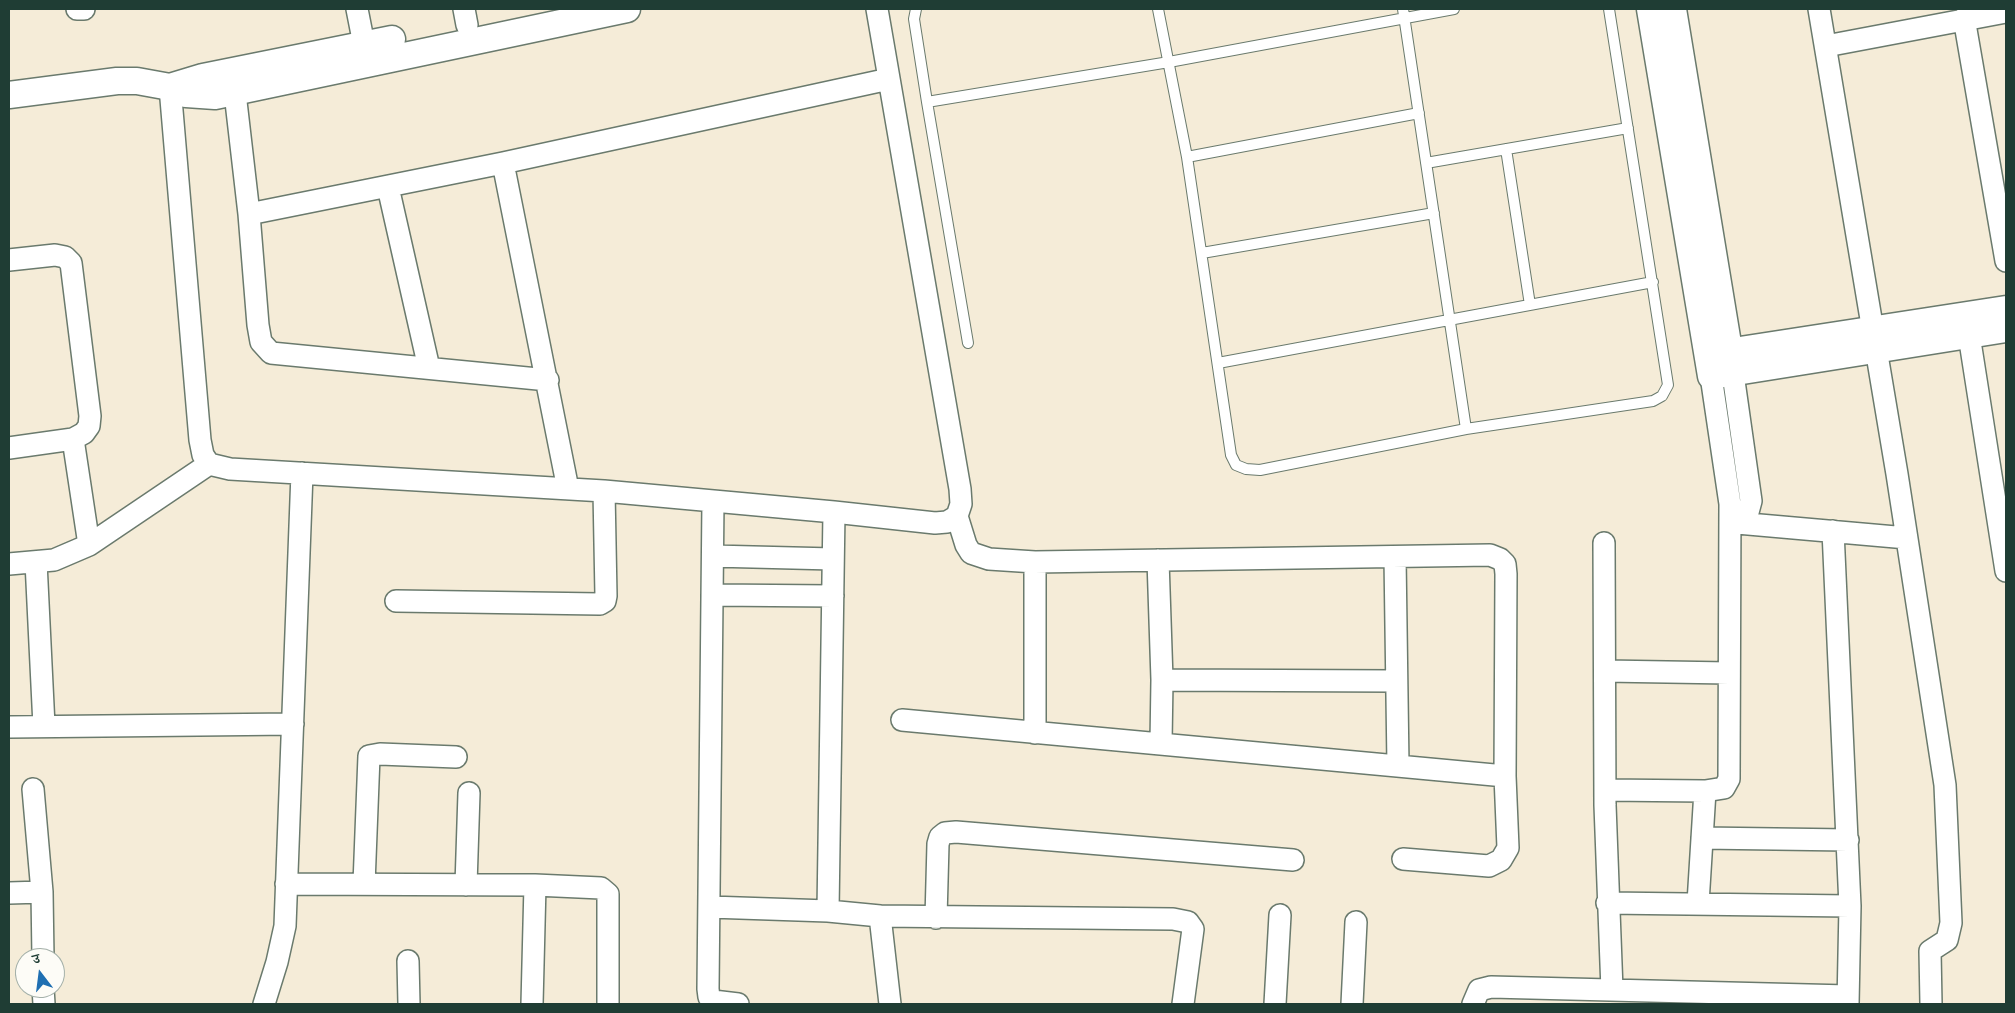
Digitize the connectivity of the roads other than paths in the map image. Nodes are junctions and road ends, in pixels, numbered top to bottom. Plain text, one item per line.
1 (77, 9) edge
2 (84, 9) edge
3 (357, 9) edge
4 (547, 9) edge
5 (627, 9) edge
6 (877, 9) edge
7 (916, 9) edge
8 (1158, 9) edge
9 (1454, 9) edge
10 (1609, 9) edge
11 (1650, 9) edge
12 (1673, 9) edge
13 (1819, 9) edge
14 (2006, 12) edge
15 (1404, 13) edge
16 (465, 17) edge
17 (1964, 18) junction
18 (1826, 46) junction
19 (366, 54) junction
20 (1168, 62) junction
21 (889, 79) junction
22 (170, 87) junction
23 (235, 93) junction
24 (9, 95) edge
25 (927, 102) junction
26 (1419, 114) junction
27 (1628, 128) junction
28 (1506, 149) junction
29 (1187, 157) junction
30 (503, 163) junction
31 (1426, 163) junction
32 (388, 187) junction
33 (1434, 213) junction
34 (250, 214) junction
35 (1202, 253) junction
36 (9, 260) edge
37 (2006, 261) edge
38 (1653, 282) junction
39 (1530, 305) junction
40 (2006, 308) edge
41 (1450, 320) junction
42 (2006, 329) edge
43 (1969, 335) junction
44 (1875, 340) junction
45 (968, 344) dead end
46 (1218, 363) junction
47 (1721, 364) junction
48 (429, 368) junction
49 (548, 380) junction
50 (1466, 429) junction
51 (72, 439) junction
52 (9, 448) edge
53 (209, 464) junction
54 (302, 473) junction
55 (568, 489) junction
56 (604, 491) junction
57 (713, 501) junction
58 (834, 512) junction
59 (958, 516) junction
60 (1733, 525) junction
61 (1833, 531) junction
62 (1907, 538) junction
63 (1604, 543) dead end
64 (89, 545) junction
65 (712, 556) junction
66 (1395, 557) junction
67 (833, 559) junction
68 (1158, 560) junction
69 (36, 562) junction
70 (1034, 562) junction
71 (9, 564) edge
72 (2006, 572) edge
73 (712, 595) junction
74 (833, 596) junction
75 (396, 601) dead end
76 (1605, 671) junction
77 (1729, 673) junction
78 (1162, 680) junction
79 (1396, 681) junction
80 (902, 720) dead end
81 (293, 724) junction
82 (44, 726) junction
83 (9, 727) edge
84 (1035, 733) junction
85 (1161, 743) junction
86 (456, 757) dead end
87 (1398, 766) junction
88 (1505, 776) junction
89 (33, 789) dead end
90 (1606, 790) junction
91 (1705, 790) junction
92 (469, 793) dead end
93 (1702, 838) junction
94 (1848, 840) junction
95 (1404, 859) dead end
96 (1293, 860) dead end
97 (286, 884) junction
98 (364, 884) junction
99 (466, 885) junction
100 (535, 885) junction
101 (42, 892) junction
102 (9, 893) edge
103 (1607, 903) junction
104 (1698, 903) junction
105 (1850, 906) junction
106 (710, 907) junction
107 (828, 911) junction
108 (1280, 915) dead end
109 (880, 916) junction
110 (936, 918) junction
111 (1356, 922) dead end
112 (43, 948) edge
113 (408, 961) dead end
114 (1612, 990) junction
115 (1692, 998) edge
116 (1848, 1000) edge
117 (264, 1004) edge
118 (409, 1004) edge
119 (532, 1004) edge
120 (608, 1004) edge
121 (738, 1004) edge
122 (890, 1004) edge
123 (1183, 1004) edge
124 (1275, 1004) edge
125 (1352, 1004) edge
126 (1473, 1004) edge
127 (1932, 1004) edge

1 - 2 street
3 - 19 street
4 - 16 street
5 - 19 street
6 - 21 street
7 - 25 lane
8 - 20 lane
9 - 15 lane
10 - 27 lane
11 - 47 street
12 - 47 street
13 - 18 street
14 - 17 street
15 - 20 lane
15 - 26 lane
16 - 19 street
17 - 18 street
17 - 37 street
18 - 44 street
19 - 22 street
19 - 23 street
20 - 25 lane
20 - 29 lane
21 - 30 street
21 - 59 street
22 - 23 street
22 - 24 street
22 - 53 street
23 - 34 street
25 - 45 lane
26 - 29 lane
26 - 31 lane
27 - 28 lane
27 - 38 lane
28 - 31 lane
28 - 39 lane
29 - 35 lane
30 - 32 street
30 - 49 street
31 - 33 lane
32 - 34 street
32 - 48 street
33 - 35 lane
33 - 41 lane
34 - 48 street
35 - 46 lane
36 - 51 street
38 - 39 lane
38 - 50 lane
39 - 41 lane
40 - 44 street
41 - 46 lane
41 - 50 lane
42 - 43 street
43 - 44 street
43 - 72 street
44 - 47 street
44 - 62 street
46 - 50 lane
47 - 60 street
48 - 49 street
49 - 55 street
51 - 52 street
51 - 64 street
53 - 54 street
53 - 64 street
54 - 55 street
54 - 81 street
55 - 56 street
56 - 57 street
56 - 75 street
57 - 58 street
57 - 65 street
58 - 59 street
58 - 67 street
59 - 70 street
60 - 61 street
60 - 77 street
61 - 62 street
61 - 94 street
62 - 127 street
63 - 76 street
64 - 69 street
65 - 67 street
65 - 73 street
66 - 68 street
66 - 79 street
66 - 88 street
67 - 74 street
68 - 70 street
68 - 78 street
69 - 71 street
69 - 82 street
70 - 84 street
73 - 74 street
73 - 106 street
74 - 107 street
76 - 77 street
76 - 90 street
77 - 91 street
78 - 79 street
78 - 85 street
79 - 87 street
80 - 84 street
81 - 82 street
81 - 97 street
82 - 83 street
84 - 85 street
85 - 87 street
86 - 98 street
87 - 88 street
88 - 95 street
89 - 101 street
90 - 91 street
90 - 103 street
91 - 93 street
92 - 99 street
93 - 94 street
93 - 104 street
94 - 105 street
96 - 110 street
97 - 98 street
97 - 117 street
98 - 99 street
99 - 100 street
100 - 119 street
100 - 120 street
101 - 102 street
101 - 112 street
103 - 104 street
103 - 114 street
104 - 105 street
105 - 116 street
106 - 107 street
106 - 121 street
107 - 109 street
108 - 124 street
109 - 110 street
109 - 122 street
110 - 123 street
111 - 125 street
113 - 118 street
114 - 115 street
114 - 126 street
115 - 116 street

